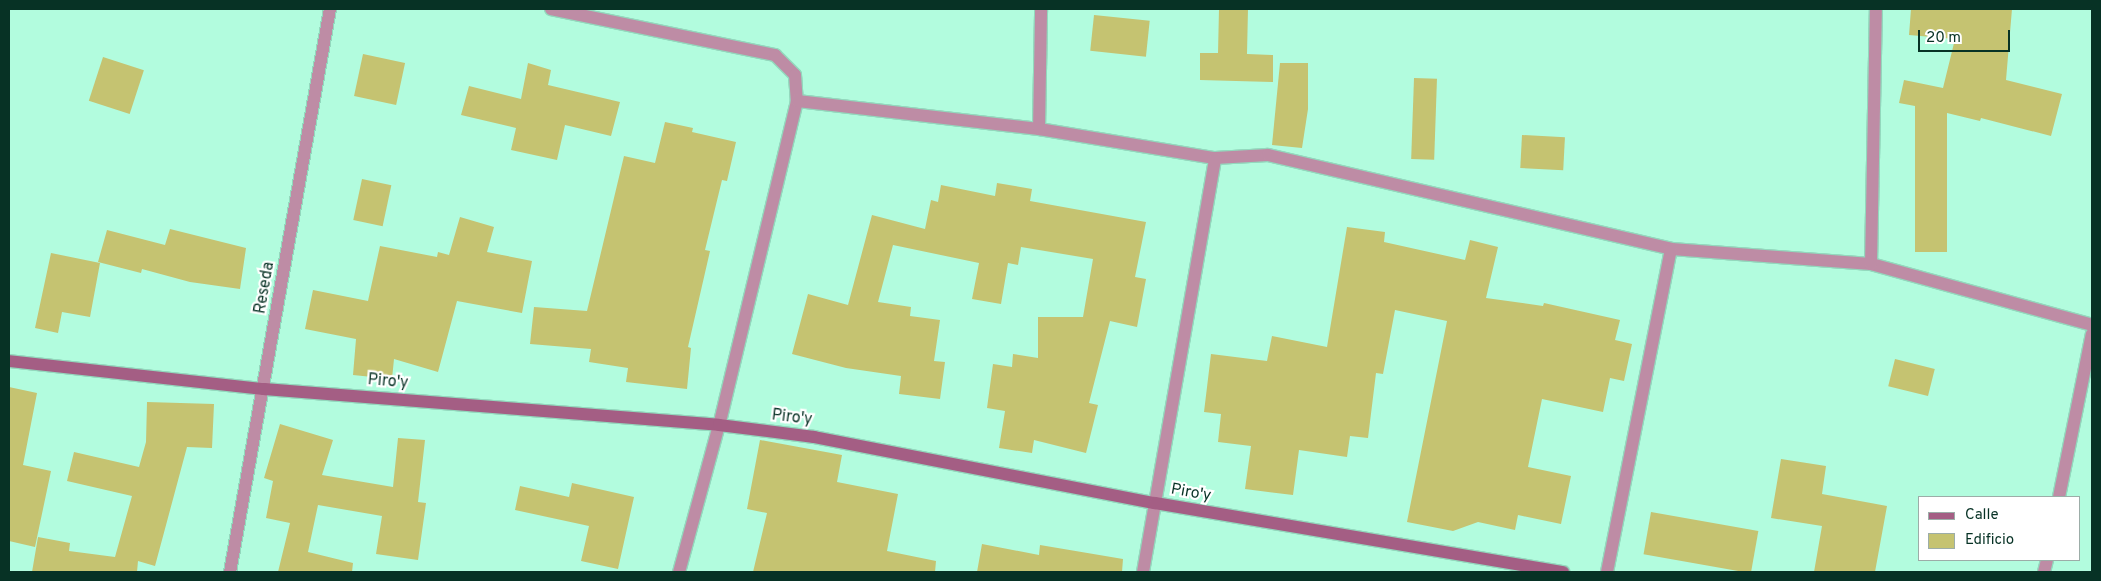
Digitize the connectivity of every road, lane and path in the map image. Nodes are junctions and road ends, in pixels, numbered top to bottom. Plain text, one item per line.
1 (330, 9) edge
2 (551, 9) edge
3 (1041, 9) edge
4 (1876, 9) edge
5 (796, 101) junction
6 (1039, 129) junction
7 (1215, 158) junction
8 (1670, 249) junction
9 (1871, 264) junction
10 (2092, 325) edge
11 (2092, 334) edge
12 (9, 361) edge
13 (264, 388) junction
14 (719, 425) junction
15 (2060, 496) edge
16 (1155, 503) junction
17 (230, 572) edge
18 (679, 572) edge
19 (1143, 572) edge
20 (1563, 572) edge
21 (1607, 572) edge

1 - 13 street, Reseda
2 - 5 street
3 - 6 street
4 - 9 street
5 - 6 street
5 - 14 street
6 - 7 street
7 - 8 street
7 - 16 street
8 - 9 street
8 - 21 street
9 - 10 street
11 - 15 street
12 - 13 main road, Piro'y
13 - 14 main road, Piro'y
13 - 17 street, Reseda
14 - 16 main road, Piro'y
14 - 18 street
16 - 19 street
16 - 20 main road, Piro'y

